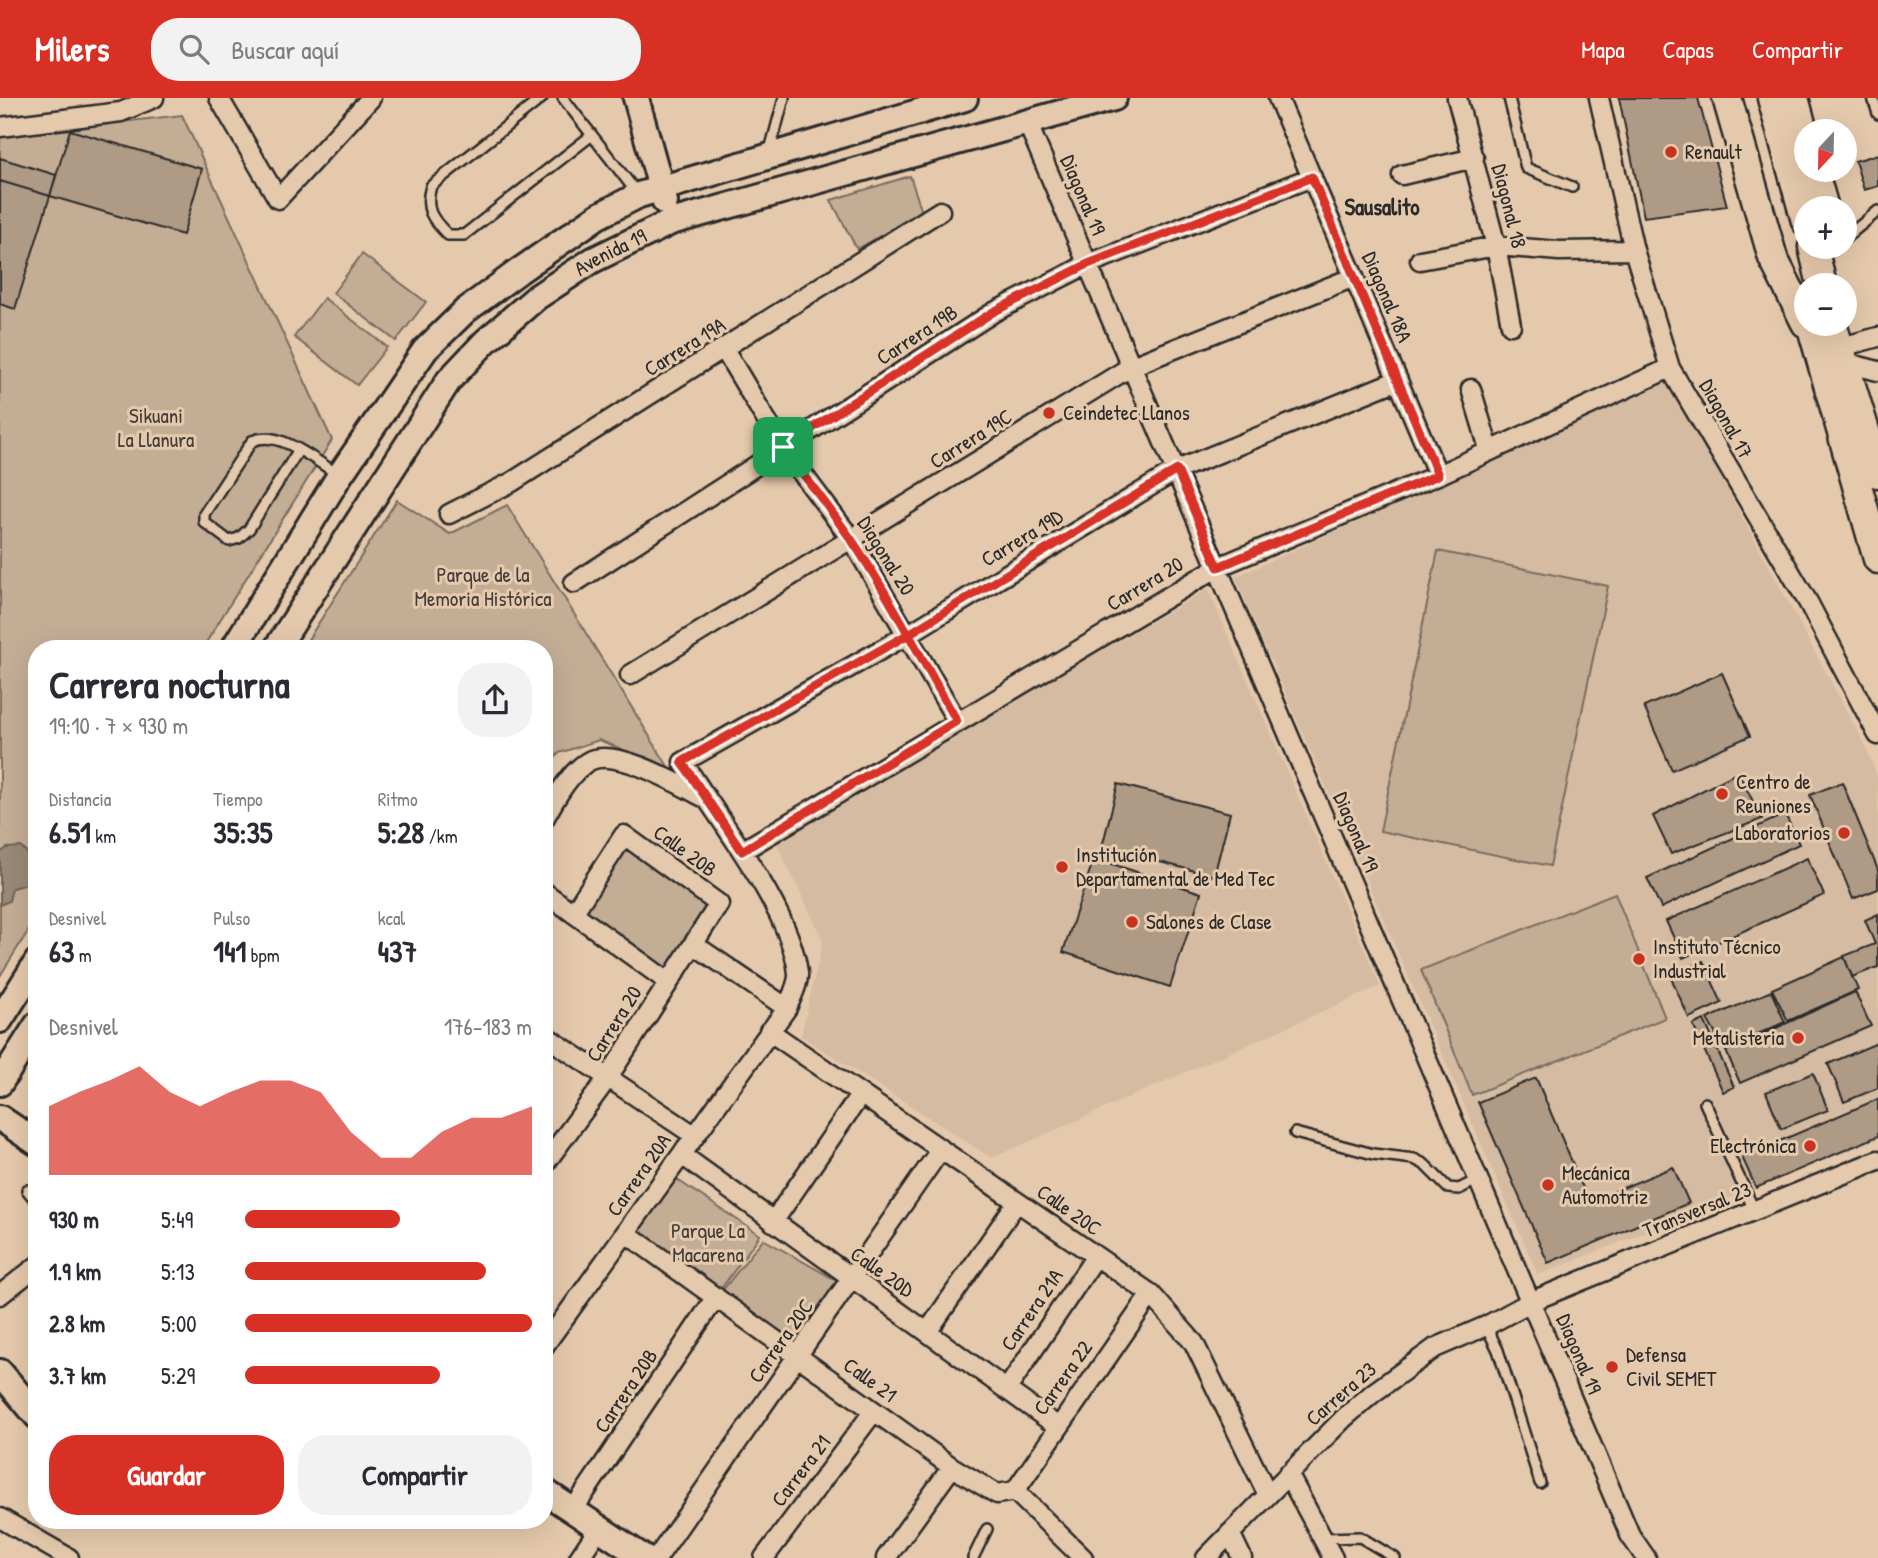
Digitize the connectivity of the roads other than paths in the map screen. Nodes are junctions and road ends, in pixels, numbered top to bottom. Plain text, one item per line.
1 (219, 98) edge
2 (372, 98) edge
3 (542, 98) edge
4 (563, 98) edge
5 (636, 98) edge
6 (784, 98) edge
7 (965, 98) edge
8 (1114, 98) edge
9 (1278, 98) edge
10 (1457, 98) edge
11 (1509, 98) edge
12 (1599, 98) edge
13 (1727, 98) edge
14 (1746, 98) edge
15 (1772, 98) edge
16 (1794, 98) edge
17 (1873, 98) edge
18 (150, 100) edge
19 (1878, 114) edge
20 (1800, 119) edge
21 (1027, 122) junction
22 (0, 127) edge
23 (592, 135) junction
24 (769, 155) junction
25 (1474, 158) junction
26 (1402, 175) dead end
27 (1312, 177) junction
28 (1572, 187) dead end
29 (650, 191) junction
30 (940, 211) dead end
31 (1878, 211) edge
32 (1794, 217) edge
33 (671, 222) junction
34 (1794, 223) edge
35 (1857, 227) edge
36 (1496, 246) junction
37 (1634, 250) junction
38 (1420, 260) dead end
39 (1088, 264) junction
40 (1354, 277) junction
41 (1794, 289) edge
42 (1511, 325) dead end
43 (1825, 336) edge
44 (1826, 336) edge
45 (1828, 336) edge
46 (1857, 336) edge
47 (1878, 337) edge
48 (724, 349) junction
49 (1132, 366) junction
50 (1670, 368) junction
51 (1878, 371) edge
52 (1398, 380) junction
53 (1471, 389) dead end
54 (783, 447) junction
55 (1489, 449) junction
56 (298, 451) junction
57 (1177, 470) junction
58 (1878, 473) edge
59 (340, 475) junction
60 (1438, 475) junction
61 (449, 514) dead end
62 (852, 540) junction
63 (1878, 559) edge
64 (1218, 567) junction
65 (574, 583) dead end
66 (907, 635) junction
67 (239, 640) edge
68 (282, 640) edge
69 (630, 675) dead end
70 (957, 721) junction
71 (1878, 735) edge
72 (682, 762) joint
73 (705, 798) junction
74 (553, 806) edge
75 (742, 851) junction
76 (553, 898) edge
77 (719, 904) joint
78 (574, 912) junction
79 (693, 944) junction
80 (28, 976) edge
81 (667, 981) junction
82 (787, 1008) junction
83 (0, 1020) edge
84 (769, 1031) junction
85 (28, 1039) edge
86 (553, 1041) edge
87 (607, 1079) junction
88 (0, 1083) edge
89 (861, 1094) junction
90 (1705, 1103) dead end
91 (0, 1118) edge
92 (1295, 1133) dead end
93 (694, 1136) junction
94 (28, 1137) edge
95 (941, 1149) junction
96 (553, 1153) edge
97 (682, 1155) junction
98 (1878, 1160) edge
99 (1479, 1179) junction
100 (1017, 1202) junction
101 (1755, 1212) junction
102 (773, 1223) junction
103 (626, 1233) junction
104 (1096, 1256) junction
105 (28, 1273) edge
106 (851, 1279) junction
107 (1151, 1294) junction
108 (0, 1296) edge
109 (716, 1297) junction
110 (1532, 1301) junction
111 (553, 1320) edge
112 (1486, 1326) junction
113 (928, 1331) junction
114 (800, 1356) junction
115 (0, 1372) edge
116 (1007, 1389) junction
117 (28, 1405) edge
118 (874, 1411) junction
119 (1057, 1426) junction
120 (952, 1467) junction
121 (1287, 1474) junction
122 (1541, 1483) dead end
123 (1014, 1491) junction
124 (1267, 1493) junction
125 (553, 1497) edge
126 (553, 1510) edge
127 (573, 1510) junction
128 (0, 1518) edge
129 (599, 1528) junction
130 (987, 1530) dead end
131 (1230, 1533) junction
132 (1325, 1538) junction
133 (69, 1558) edge
134 (579, 1558) edge
135 (644, 1558) edge
136 (657, 1558) edge
137 (764, 1558) edge
138 (886, 1558) edge
139 (973, 1558) edge
140 (1083, 1558) edge
141 (1206, 1558) edge
142 (1242, 1558) edge
143 (1334, 1558) edge
144 (1395, 1558) edge
145 (1646, 1558) edge

1 - 2 street
3 - 23 lane
4 - 23 lane
5 - 29 main road
6 - 24 lane
7 - 24 main road, Avenida 19
8 - 21 main road, Avenida 19
9 - 27 street, Diagonal 18A
10 - 25 street, Diagonal 18
11 - 28 lane
12 - 37 street, Diagonal 17
13 - 41 main road
14 - 34 main road
15 - 32 main road
16 - 20 main road
17 - 19 lane
18 - 22 street
21 - 33 main road, Avenida 19
21 - 39 street, Diagonal 19
23 - 29 lane
24 - 29 main road, Avenida 19
25 - 26 street
25 - 36 street, Diagonal 18
27 - 39 street, Carrera 19B
27 - 40 street, Diagonal 18A
29 - 33 main road
29 - 59 main road, Avenida 19
30 - 48 street, Carrera 19A
31 - 35 lane
33 - 68 main road, Avenida 19
36 - 37 street
36 - 38 street
36 - 42 street, Diagonal 18
37 - 50 street, Diagonal 17
39 - 49 street, Diagonal 19
39 - 54 street, Carrera 19B
40 - 49 street, Carrera 19C
40 - 52 street, Diagonal 18A
43 - 63 main road
44 - 58 main road
45 - 51 street
46 - 47 street
48 - 54 street, Diagonal 20
48 - 61 street, Carrera 19A
49 - 57 street, Diagonal 19
49 - 62 street, Carrera 19C
50 - 55 street, Carrera 20
50 - 71 street, Diagonal 17
52 - 57 street, Carrera 19D
52 - 60 street, Diagonal 18A
53 - 55 street
54 - 62 street, Diagonal 20
54 - 65 street, Carrera 19B
55 - 60 street, Carrera 20
56 - 56 lane
56 - 59 lane
57 - 64 street, Diagonal 19
57 - 66 street, Carrera 19D
59 - 67 main road, Avenida 19
60 - 64 street, Carrera 20
62 - 66 street, Diagonal 20
62 - 69 street, Carrera 19C
64 - 70 street, Carrera 20
64 - 99 street, Diagonal 19
66 - 70 street, Diagonal 20
66 - 72 street, Carrera 19D
70 - 75 street, Carrera 20
72 - 73 street, Carrera 20A
73 - 74 street
73 - 75 street, Carrera 20A
75 - 82 street, Carrera 20A
76 - 78 street
77 - 78 street, Calle 20B
77 - 79 street, Carrera 20
78 - 81 street
79 - 81 street, Carrera 20
79 - 82 street
80 - 83 main road
81 - 87 street, Carrera 20
82 - 84 street, Carrera 20A
84 - 89 street, Calle 20C
84 - 93 street, Carrera 20A
85 - 88 main road
86 - 87 street
87 - 93 street
87 - 96 street, Carrera 20
89 - 95 street, Calle 20C
89 - 102 street
90 - 101 lane
91 - 94 main road
92 - 99 lane
93 - 97 street, Carrera 20A
95 - 100 street, Calle 20C
95 - 106 street, Carrera 20C
97 - 102 street, Calle 20D
97 - 103 street, Carrera 20A
98 - 101 street, Transversal 23
99 - 110 street, Diagonal 19
100 - 104 street, Calle 20C
100 - 113 street
101 - 110 street, Transversal 23
102 - 106 street, Calle 20D
103 - 109 street, Calle 21
103 - 111 street, Carrera 20A
104 - 107 street, Calle 20C
104 - 116 street, Carrera 21A
105 - 108 street
106 - 113 street, Calle 20D
106 - 114 street, Carrera 20C
107 - 119 street, Carrera 22
107 - 124 street, Calle 20C
109 - 114 street, Calle 21
109 - 127 street, Carrera 20B
110 - 112 street, Carrera 23
110 - 145 street, Diagonal 19
112 - 121 street, Carrera 23
112 - 122 lane
113 - 116 street, Calle 20D
114 - 118 street, Calle 21
114 - 136 street, Carrera 20C
115 - 117 main road
116 - 119 street, Calle 20D
118 - 120 street, Calle 21
118 - 137 street, Carrera 21
119 - 123 street, Carrera 22
120 - 123 street, Calle 21
120 - 138 street
121 - 124 street, Carrera 23
121 - 132 street
123 - 140 street
124 - 131 street, Carrera 23
125 - 127 main road
126 - 127 main road
127 - 129 main road
128 - 133 street
129 - 134 street
129 - 135 main road
130 - 139 lane
131 - 141 street, Carrera 23
131 - 142 street
132 - 143 street
132 - 144 lane

